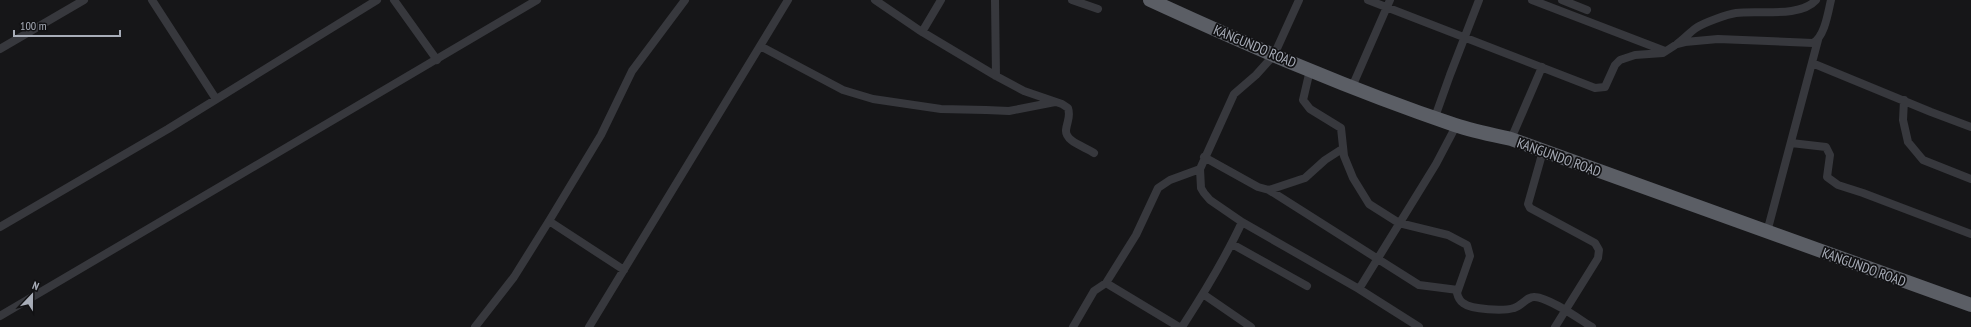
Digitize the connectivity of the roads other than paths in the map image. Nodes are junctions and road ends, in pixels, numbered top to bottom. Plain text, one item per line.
1 (84, 0) edge
2 (152, 0) edge
3 (377, 0) edge
4 (394, 0) edge
5 (537, 0) edge
6 (685, 0) edge
7 (788, 0) edge
8 (875, 0) edge
9 (941, 0) edge
10 (995, 0) edge
11 (1072, 0) edge
12 (1150, 0) edge
13 (1298, 0) edge
14 (1368, 0) edge
15 (1390, 0) edge
16 (1479, 0) edge
17 (1532, 0) edge
18 (1562, 0) edge
19 (1816, 0) edge
20 (1831, 0) edge
21 (1552, 4) edge
22 (1387, 8) junction
23 (1098, 9) dead end
24 (1587, 10) dead end
25 (922, 32) junction
26 (1464, 36) junction
27 (1818, 40) junction
28 (1677, 44) junction
29 (760, 46) junction
30 (0, 49) edge
31 (1667, 52) junction
32 (1274, 55) junction
33 (437, 60) junction
34 (1812, 63) junction
35 (1542, 67) junction
36 (1310, 70) junction
37 (996, 76) junction
38 (1352, 87) junction
39 (216, 99) junction
40 (1904, 100) junction
41 (1055, 102) junction
42 (1435, 118) junction
43 (1456, 126) junction
44 (1971, 126) edge
45 (1511, 139) junction
46 (1791, 143) junction
47 (1342, 149) junction
48 (1543, 151) junction
49 (1094, 153) dead end
50 (1204, 157) junction
51 (1200, 169) junction
52 (1971, 179) edge
53 (1269, 190) junction
54 (548, 221) junction
55 (1242, 222) junction
56 (1399, 223) junction
57 (0, 227) edge
58 (1767, 232) junction
59 (1971, 234) edge
60 (1232, 244) junction
61 (1377, 259) junction
62 (624, 270) junction
63 (1106, 283) junction
64 (1307, 286) dead end
65 (1359, 289) junction
66 (1458, 290) junction
67 (1203, 294) junction
68 (1971, 305) edge
69 (1566, 310) junction
70 (0, 316) edge
71 (476, 327) edge
72 (589, 327) edge
73 (1073, 327) edge
74 (1181, 327) edge
75 (1251, 327) edge
76 (1419, 327) edge
77 (1555, 327) edge
78 (1592, 327) edge

1 - 30 street
2 - 39 street
3 - 39 street
4 - 33 street
5 - 33 street
6 - 54 street
7 - 29 street
8 - 25 street
9 - 25 street
10 - 37 street
11 - 23 street
12 - 32 highway, KANGUNDO ROAD
13 - 32 street
14 - 22 street
15 - 22 street
16 - 26 street
17 - 21 street
18 - 24 street
19 - 28 street
20 - 27 street
21 - 31 street
22 - 26 street
22 - 38 street
25 - 37 street
26 - 35 street
26 - 42 street
27 - 28 street
27 - 34 street
28 - 31 street
29 - 41 street
29 - 62 street
31 - 35 street
32 - 36 highway, KANGUNDO ROAD
32 - 50 street
33 - 70 street
34 - 40 street
34 - 46 street
35 - 45 street
36 - 38 highway, KANGUNDO ROAD
36 - 47 street
37 - 41 street
38 - 42 highway, KANGUNDO ROAD
39 - 57 street
40 - 44 street
40 - 52 street
41 - 49 street
42 - 43 highway, KANGUNDO ROAD
43 - 45 highway, KANGUNDO ROAD
43 - 56 street
45 - 48 highway, KANGUNDO ROAD
46 - 58 street
46 - 59 street
47 - 53 street
47 - 56 street
48 - 58 highway, KANGUNDO ROAD
48 - 69 street
50 - 51 street
50 - 53 street
51 - 55 street
51 - 63 street
53 - 61 street
54 - 62 street
54 - 71 street
55 - 60 street
55 - 65 street
56 - 61 street
56 - 66 street
58 - 68 highway, KANGUNDO ROAD
60 - 64 street
60 - 67 street
61 - 65 street
61 - 66 street
62 - 72 street
63 - 73 street
63 - 74 street
65 - 76 street
66 - 69 street
67 - 74 street
67 - 75 street
69 - 77 street
69 - 78 street

